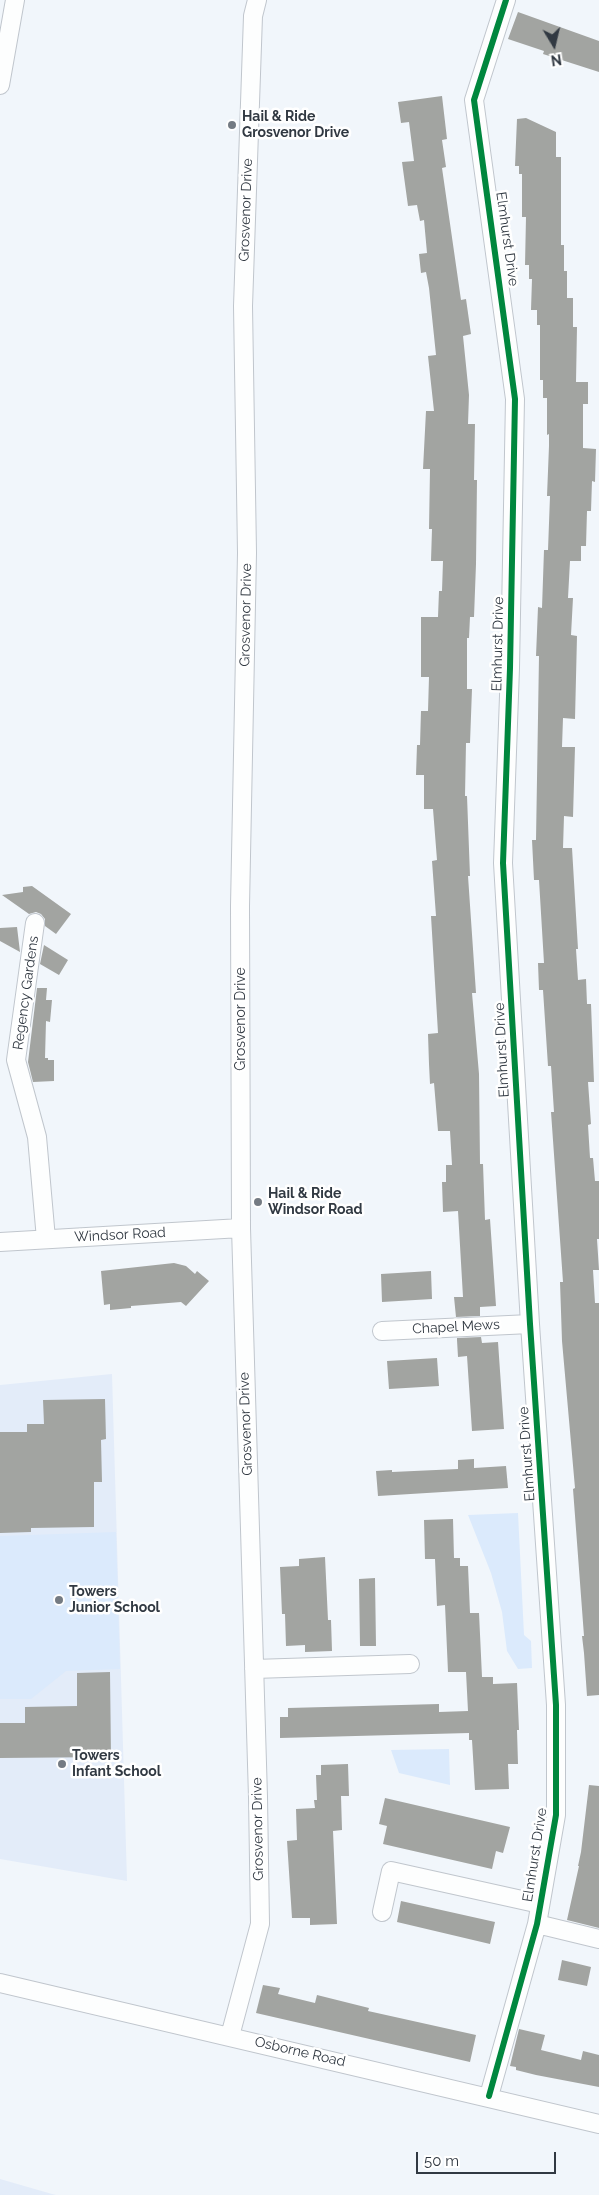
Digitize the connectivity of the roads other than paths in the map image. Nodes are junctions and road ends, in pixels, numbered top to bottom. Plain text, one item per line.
1 (15, 0) edge
2 (257, 0) edge
3 (506, 0) edge
4 (0, 85) edge
5 (35, 923) dead end
6 (241, 1228) junction
7 (46, 1239) junction
8 (0, 1242) edge
9 (530, 1324) junction
10 (382, 1331) dead end
11 (410, 1664) dead end
12 (254, 1669) junction
13 (540, 1904) junction
14 (382, 1912) dead end
15 (537, 1924) junction
16 (599, 1938) edge
17 (0, 1983) edge
18 (230, 2036) junction
19 (489, 2096) junction
20 (599, 2124) edge

1 - 4 street
2 - 6 street, Grosvenor Drive
3 - 9 street, Elmhurst Drive
5 - 7 street, Regency Gardens
6 - 7 street, Windsor Road
6 - 12 street, Grosvenor Drive
7 - 8 street, Windsor Road
9 - 10 street, Chapel Mews
9 - 13 street, Elmhurst Drive
11 - 12 street
12 - 18 street, Grosvenor Drive
13 - 14 street
13 - 15 street, Elmhurst Drive
15 - 16 street
15 - 19 street, Elmhurst Drive
17 - 18 street, Osborne Road
18 - 19 street, Osborne Road
19 - 20 street, Osborne Road

